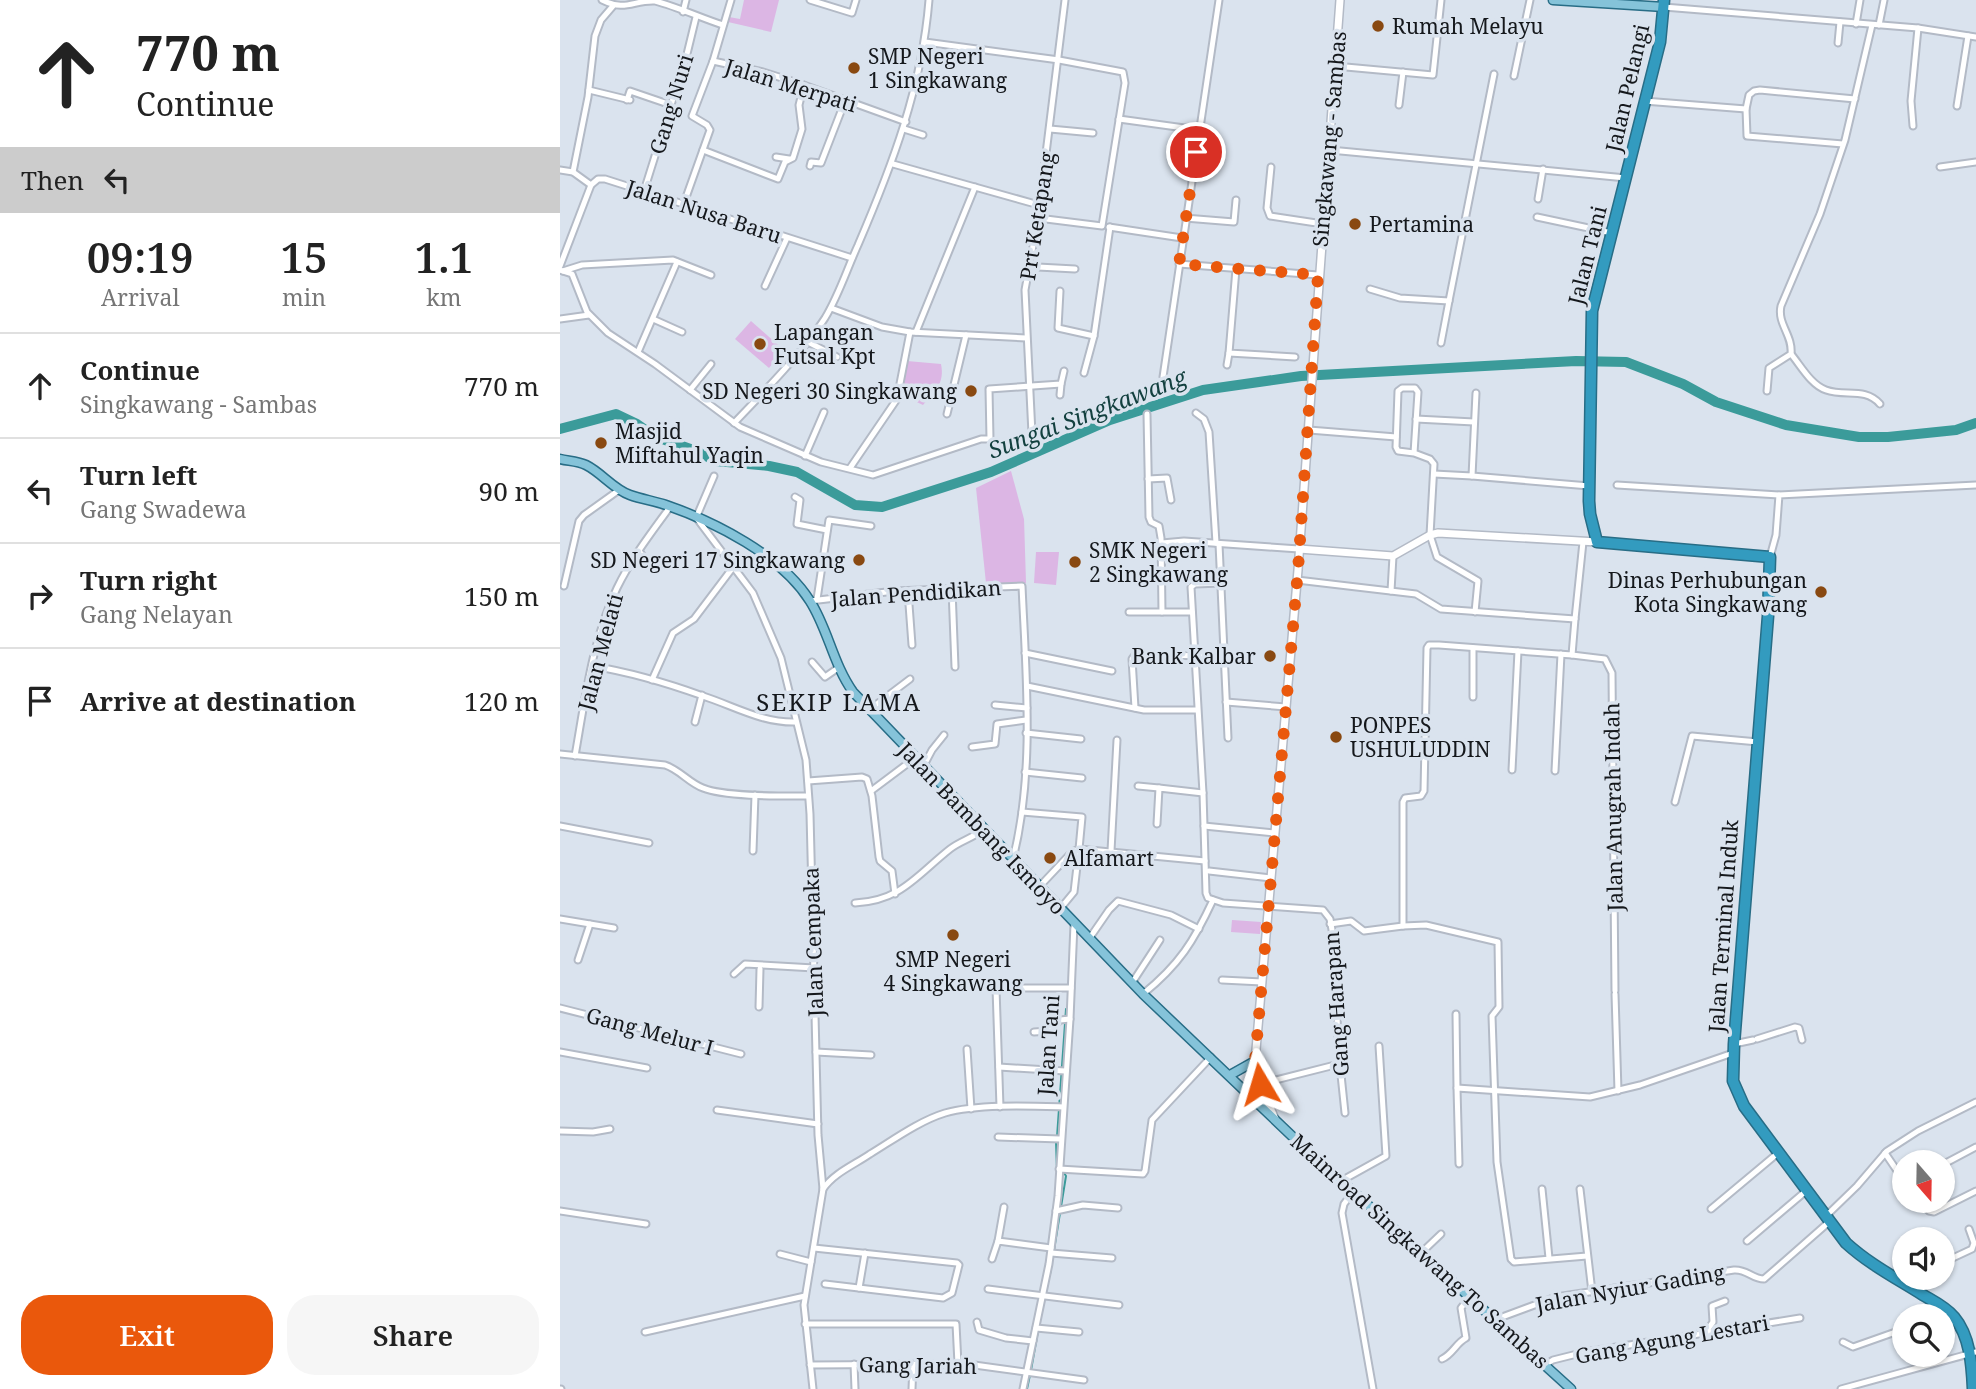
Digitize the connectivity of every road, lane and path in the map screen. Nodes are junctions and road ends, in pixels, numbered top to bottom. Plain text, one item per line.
1 (602, 0) edge
2 (686, 0) edge
3 (731, 0) edge
4 (810, 0) edge
5 (856, 0) edge
6 (929, 0) edge
7 (1065, 0) edge
8 (1219, 0) edge
9 (1340, 0) edge
10 (1441, 0) edge
11 (1530, 0) edge
12 (1553, 0) edge
13 (1860, 0) edge
14 (1884, 0) edge
15 (1664, 3) edge
16 (613, 6) junction
17 (683, 12) junction
18 (696, 17) junction
19 (1840, 22) junction
20 (1856, 24) junction
21 (1876, 25) junction
22 (723, 26) junction
23 (1918, 28) junction
24 (1968, 36) junction
25 (1976, 37) edge
26 (925, 42) junction
27 (1838, 43) dead end
28 (1059, 60) junction
29 (713, 61) junction
30 (1335, 66) junction
31 (1402, 72) junction
32 (1494, 74) dead end
33 (1514, 76) dead end
34 (804, 85) junction
35 (589, 90) junction
36 (1855, 99) junction
37 (845, 101) junction
38 (1644, 101) junction
39 (671, 104) junction
40 (1399, 105) dead end
41 (1957, 106) dead end
42 (1746, 109) junction
43 (1119, 119) junction
44 (906, 122) junction
45 (1913, 127) dead end
46 (1050, 129) junction
47 (904, 130) junction
48 (1199, 130) junction
49 (1093, 133) dead end
50 (923, 135) dead end
51 (1843, 144) junction
52 (703, 150) junction
53 (1330, 150) junction
54 (776, 157) dead end
55 (792, 160) junction
56 (1976, 162) edge
57 (892, 163) junction
58 (1477, 163) junction
59 (810, 166) dead end
60 (1271, 167) dead end
61 (1940, 167) dead end
62 (1543, 169) junction
63 (560, 170) edge
64 (573, 172) junction
65 (1626, 178) junction
66 (591, 185) junction
67 (975, 187) junction
68 (644, 191) junction
69 (1538, 199) dead end
70 (1236, 200) dead end
71 (684, 204) junction
72 (1039, 205) junction
73 (1538, 217) dead end
74 (1038, 218) junction
75 (1185, 218) junction
76 (1323, 224) junction
77 (1102, 226) junction
78 (1110, 227) junction
79 (1612, 233) junction
80 (788, 238) junction
81 (1182, 238) junction
82 (852, 258) junction
83 (677, 262) junction
84 (1179, 264) junction
85 (1033, 266) junction
86 (561, 269) edge
87 (1075, 269) dead end
88 (1236, 269) junction
89 (711, 275) dead end
90 (1318, 275) junction
91 (765, 286) dead end
92 (1370, 289) dead end
93 (1060, 291) dead end
94 (1450, 302) junction
95 (831, 308) junction
96 (589, 315) junction
97 (560, 319) edge
98 (653, 319) junction
99 (682, 332) dead end
100 (913, 332) junction
101 (966, 335) junction
102 (1094, 336) junction
103 (1026, 338) junction
104 (806, 341) junction
105 (1441, 343) dead end
106 (638, 352) junction
107 (1229, 353) junction
108 (1791, 354) junction
109 (837, 357) dead end
110 (1295, 357) dead end
111 (1313, 361) joint
112 (711, 364) dead end
113 (1227, 365) dead end
114 (1064, 372) dead end
115 (1084, 373) dead end
116 (1163, 377) dead end
117 (1060, 384) junction
118 (1029, 385) junction
119 (690, 390) junction
120 (1767, 391) dead end
121 (1476, 393) dead end
122 (1060, 394) dead end
123 (1880, 404) dead end
124 (824, 412) dead end
125 (1196, 413) dead end
126 (947, 414) dead end
127 (1147, 414) dead end
128 (1416, 419) junction
129 (1474, 422) junction
130 (734, 423) junction
131 (1309, 430) junction
132 (1032, 434) dead end
133 (1396, 438) junction
134 (1414, 453) junction
135 (805, 456) junction
136 (560, 459) edge
137 (850, 468) junction
138 (1434, 474) junction
139 (714, 475) dead end
140 (1472, 476) junction
141 (1149, 479) junction
142 (1617, 485) dead end
143 (1976, 485) edge
144 (1589, 486) junction
145 (619, 490) junction
146 (1779, 495) junction
147 (795, 497) dead end
148 (1171, 500) dead end
149 (670, 507) junction
150 (697, 519) junction
151 (871, 526) dead end
152 (827, 530) junction
153 (1430, 535) junction
154 (1583, 542) junction
155 (1597, 542) junction
156 (1161, 543) junction
157 (1217, 544) junction
158 (1299, 549) junction
159 (639, 551) junction
160 (624, 555) dead end
161 (1393, 556) junction
162 (1770, 557) junction
163 (632, 561) junction
164 (734, 566) junction
165 (653, 568) dead end
166 (1297, 580) junction
167 (1221, 583) junction
168 (564, 586) dead end
169 (952, 589) junction
170 (908, 591) junction
171 (1391, 591) junction
172 (813, 600) junction
173 (1129, 612) dead end
174 (1162, 612) junction
175 (1192, 612) junction
176 (1475, 612) junction
177 (1575, 619) junction
178 (912, 645) dead end
179 (1474, 648) junction
180 (1518, 651) junction
181 (1025, 653) junction
182 (1561, 654) junction
183 (1194, 655) junction
184 (1572, 655) junction
185 (1224, 656) junction
186 (812, 662) dead end
187 (592, 666) junction
188 (955, 667) dead end
189 (1112, 671) dead end
190 (833, 673) junction
191 (910, 679) dead end
192 (652, 680) junction
193 (1027, 686) junction
194 (702, 695) junction
195 (1473, 697) dead end
196 (1226, 702) junction
197 (995, 705) dead end
198 (1027, 708) junction
199 (1135, 708) junction
200 (1286, 708) junction
201 (869, 710) junction
202 (1198, 710) junction
203 (1026, 720) junction
204 (695, 722) dead end
205 (796, 722) junction
206 (1026, 733) junction
207 (944, 735) dead end
208 (1228, 738) dead end
209 (1081, 739) dead end
210 (1117, 740) dead end
211 (1758, 742) junction
212 (972, 747) dead end
213 (560, 754) edge
214 (575, 756) junction
215 (911, 762) junction
216 (923, 767) junction
217 (1512, 770) dead end
218 (1555, 771) dead end
219 (1025, 772) junction
220 (1082, 778) dead end
221 (808, 781) junction
222 (1138, 786) dead end
223 (1159, 788) junction
224 (871, 791) junction
225 (1203, 793) junction
226 (755, 795) junction
227 (808, 796) junction
228 (1675, 802) dead end
229 (1022, 812) junction
230 (1157, 824) dead end
231 (560, 826) edge
232 (1204, 826) junction
233 (980, 832) junction
234 (1275, 833) junction
235 (649, 843) dead end
236 (1079, 849) junction
237 (753, 851) dead end
238 (1111, 851) junction
239 (1013, 860) junction
240 (1205, 861) junction
241 (1209, 871) dead end
242 (1271, 878) junction
243 (1039, 887) junction
244 (895, 894) junction
245 (1213, 900) junction
246 (855, 903) dead end
247 (1269, 907) junction
248 (1060, 909) junction
249 (560, 919) edge
250 (590, 924) junction
251 (1330, 924) junction
252 (1403, 926) junction
253 (614, 928) dead end
254 (1074, 928) junction
255 (1199, 929) junction
256 (1088, 939) junction
257 (1160, 940) dead end
258 (578, 960) dead end
259 (814, 968) junction
260 (760, 970) dead end
261 (734, 974) dead end
262 (1222, 980) dead end
263 (1262, 982) junction
264 (1132, 983) junction
265 (1071, 988) junction
266 (1143, 993) junction
267 (759, 1007) dead end
268 (560, 1008) edge
269 (1456, 1014) dead end
270 (1067, 1019) junction
271 (1034, 1032) dead end
272 (1802, 1040) dead end
273 (1379, 1046) dead end
274 (968, 1049) dead end
275 (1733, 1049) junction
276 (560, 1052) edge
277 (820, 1052) junction
278 (741, 1054) dead end
279 (872, 1055) dead end
280 (1211, 1057) junction
281 (1255, 1061) junction
282 (1339, 1064) junction
283 (999, 1067) junction
284 (647, 1068) dead end
285 (1061, 1070) junction
286 (1230, 1075) junction
287 (1260, 1084) junction
288 (1457, 1088) junction
289 (1495, 1089) junction
290 (1618, 1091) junction
291 (1976, 1102) edge
292 (1000, 1107) junction
293 (1059, 1107) junction
294 (971, 1109) junction
295 (717, 1110) dead end
296 (1345, 1113) dead end
297 (1275, 1120) junction
298 (818, 1124) junction
299 (610, 1129) dead end
300 (560, 1131) edge
301 (998, 1137) dead end
302 (1060, 1139) junction
303 (1976, 1147) edge
304 (1778, 1153) junction
305 (1885, 1153) junction
306 (1955, 1159) edge
307 (1892, 1163) edge
308 (1459, 1164) dead end
309 (1061, 1170) junction
310 (1341, 1181) junction
311 (823, 1189) junction
312 (1542, 1189) dead end
313 (1580, 1189) dead end
314 (1805, 1191) junction
315 (1976, 1191) edge
316 (1350, 1195) junction
317 (1955, 1202) edge
318 (1004, 1207) dead end
319 (1118, 1208) dead end
320 (1711, 1209) dead end
321 (560, 1211) edge
322 (1056, 1211) junction
323 (1827, 1219) junction
324 (646, 1224) dead end
325 (1969, 1229) dead end
326 (1441, 1234) dead end
327 (998, 1241) junction
328 (1747, 1241) dead end
329 (814, 1248) junction
330 (1051, 1251) junction
331 (865, 1253) junction
332 (1421, 1253) junction
333 (780, 1254) dead end
334 (1587, 1256) junction
335 (1955, 1257) edge
336 (1112, 1258) dead end
337 (1549, 1258) junction
338 (992, 1259) dead end
339 (811, 1262) junction
340 (1892, 1272) edge
341 (825, 1284) dead end
342 (859, 1288) junction
343 (988, 1289) dead end
344 (1917, 1290) edge
345 (1592, 1292) junction
346 (805, 1296) junction
347 (1045, 1297) junction
348 (1468, 1299) junction
349 (1724, 1301) dead end
350 (1934, 1304) edge
351 (1119, 1305) dead end
352 (1800, 1318) dead end
353 (1494, 1320) junction
354 (977, 1322) dead end
355 (805, 1324) junction
356 (1955, 1325) edge
357 (1038, 1328) junction
358 (645, 1332) dead end
359 (1079, 1332) dead end
360 (1705, 1333) junction
361 (1892, 1333) edge
362 (1033, 1341) junction
363 (1843, 1342) dead end
364 (1973, 1352) edge
365 (1442, 1359) dead end
366 (855, 1364) junction
367 (913, 1364) junction
368 (958, 1364) junction
369 (810, 1365) junction
370 (1545, 1365) junction
371 (1029, 1372) junction
372 (1084, 1380) dead end
373 (1849, 1388) edge
374 (813, 1389) edge
375 (855, 1389) edge
376 (912, 1389) edge
377 (1023, 1389) edge
378 (1373, 1389) edge
379 (1571, 1389) edge
380 (1842, 1389) edge
381 (1973, 1389) edge

1 - 16 street
2 - 17 street
3 - 22 street
4 - 5 street
6 - 26 street
7 - 28 street, Prt Ketapang
8 - 48 street
9 - 30 street, Singkawang - Sambas
10 - 31 street
11 - 33 street
12 - 15 main road
13 - 20 street
14 - 21 street
15 - 19 street
15 - 38 highway, Jalan Pelangi
16 - 17 street, Jalan Merpati
16 - 35 street
17 - 18 street, Jalan Merpati
18 - 22 street, Jalan Merpati
18 - 39 street, Gang Nuri
19 - 20 street
19 - 27 street
20 - 21 street
21 - 23 street
21 - 36 street
22 - 29 street, Jalan Merpati
23 - 24 street
23 - 45 street
24 - 25 street
24 - 41 street
26 - 28 street
26 - 44 street
28 - 43 street
28 - 46 street, Prt Ketapang
29 - 34 street, Jalan Merpati
29 - 52 street
30 - 31 street
30 - 53 street, Singkawang - Sambas
31 - 40 street
32 - 58 street
34 - 37 street, Jalan Merpati
34 - 55 street
35 - 39 street
35 - 64 street
36 - 42 street
36 - 51 street
37 - 44 street, Jalan Merpati
37 - 59 street
38 - 42 street
38 - 65 highway, Jalan Pelangi
39 - 68 street, Gang Nuri
42 - 51 street
43 - 48 street
43 - 77 street
44 - 47 street
46 - 49 street
46 - 72 street, Prt Ketapang
47 - 50 street
47 - 57 street
48 - 75 street
51 - 108 street
52 - 55 street
52 - 71 street
53 - 58 street
53 - 76 street, Singkawang - Sambas
54 - 55 street
56 - 61 street
57 - 67 street
57 - 82 street
58 - 62 street
58 - 94 street
60 - 76 street
62 - 65 street
62 - 69 street
63 - 64 street
64 - 66 street
65 - 79 highway, Jalan Tani
66 - 68 street, Jalan Nusa Baru
66 - 86 street
67 - 72 street
67 - 100 street
68 - 71 street, Jalan Nusa Baru
70 - 75 street
71 - 80 street, Jalan Nusa Baru
72 - 74 street, Prt Ketapang
73 - 79 street
74 - 77 street
74 - 85 street, Prt Ketapang
75 - 81 street
76 - 90 street, Singkawang - Sambas
77 - 78 street
78 - 81 street
78 - 102 street
79 - 144 highway, Jalan Tani
80 - 82 street, Jalan Nusa Baru
80 - 91 street
81 - 84 street
82 - 95 street
83 - 86 street
83 - 89 street
83 - 98 street
84 - 88 street
84 - 116 street
85 - 87 street
85 - 103 street, Prt Ketapang
86 - 96 street
88 - 90 street
88 - 107 street
90 - 111 street, Singkawang - Sambas
92 - 94 street
93 - 102 street
94 - 105 street
95 - 100 street
95 - 104 street
96 - 97 street
96 - 106 street
98 - 99 street
98 - 106 street
100 - 101 street
100 - 137 street
101 - 103 street
101 - 126 street
102 - 115 street
103 - 118 street, Prt Ketapang
104 - 109 street
104 - 130 street
106 - 119 street
107 - 110 street
107 - 113 street
108 - 120 street
108 - 123 street
111 - 131 street, Mainroad Singkawang To Sambas
112 - 119 street
114 - 117 street
117 - 118 street
117 - 122 street
118 - 132 street, Prt Ketapang
118 - 137 street
119 - 130 street
121 - 129 street
124 - 135 street
125 - 157 street
127 - 141 street
128 - 129 street
128 - 133 street
128 - 134 street
129 - 140 street
130 - 135 street
131 - 133 street
131 - 158 street, Mainroad Singkawang To Sambas
133 - 134 street
134 - 138 street
135 - 137 street
136 - 145 main road, Jalan Bambang Ismoyo
138 - 140 street
138 - 153 street
139 - 150 street
140 - 144 street
141 - 148 street
141 - 156 street
142 - 146 street
143 - 146 street
144 - 155 highway, Jalan Tani
145 - 149 main road, Jalan Bambang Ismoyo
145 - 168 street
146 - 162 street
147 - 152 street
149 - 150 main road, Jalan Bambang Ismoyo
149 - 159 street, Jalan Melati
150 - 164 street, Jalan Cempaka
150 - 172 main road, Jalan Bambang Ismoyo
151 - 152 street
152 - 172 street
153 - 154 street
153 - 161 street
153 - 176 street
154 - 155 street
154 - 177 street
155 - 162 highway
156 - 157 street
156 - 174 street
157 - 158 street
157 - 167 street
158 - 161 street
158 - 166 street, Mainroad Singkawang To Sambas
159 - 163 street, Jalan Melati
159 - 165 street
160 - 163 street
161 - 171 street
162 - 211 highway, Jalan Terminal Induk
163 - 187 street, Jalan Melati
164 - 192 street
164 - 205 street, Jalan Cempaka
166 - 171 street
166 - 200 street, Mainroad Singkawang To Sambas
167 - 175 street
167 - 185 street
169 - 170 street, Jalan Pendidikan
169 - 181 street, Jalan Pendidikan
169 - 188 street
170 - 172 street, Jalan Pendidikan
170 - 178 street
171 - 176 street
172 - 190 main road, Jalan Bambang Ismoyo
173 - 174 street
174 - 175 street
175 - 183 street
176 - 177 street
177 - 184 street
179 - 180 street
179 - 195 street
179 - 252 street
180 - 182 street
180 - 217 street
181 - 189 street
181 - 193 street
182 - 184 street
182 - 218 street
183 - 185 street
183 - 199 street
183 - 202 street
184 - 290 street, Jalan Anugrah Indah
185 - 196 street
186 - 190 street
187 - 192 street
187 - 214 street, Jalan Melati
190 - 201 main road, Jalan Bambang Ismoyo
191 - 201 street
192 - 194 street
193 - 198 street
193 - 199 street
194 - 204 street
194 - 205 street
196 - 200 street
196 - 208 street
197 - 198 street
198 - 203 street
199 - 202 street
200 - 234 street, Mainroad Singkawang To Sambas
201 - 215 main road, Jalan Bambang Ismoyo
202 - 225 street
203 - 206 street
203 - 212 street
205 - 221 street, Jalan Cempaka
206 - 209 street
206 - 219 street
207 - 216 street
210 - 238 street
211 - 228 street
211 - 275 highway, Jalan Terminal Induk
213 - 214 street
214 - 226 street
215 - 216 main road, Jalan Bambang Ismoyo
215 - 224 street
216 - 233 main road, Jalan Bambang Ismoyo
219 - 220 street
219 - 229 street
221 - 224 street
221 - 227 street, Jalan Cempaka
222 - 223 street
223 - 225 street
223 - 230 street
224 - 244 street
225 - 232 street
226 - 227 street
226 - 237 street
227 - 259 street, Jalan Cempaka
229 - 236 street
229 - 239 street
231 - 235 street
232 - 234 street
232 - 240 street
233 - 239 main road, Jalan Bambang Ismoyo
233 - 244 street
234 - 242 street, Mainroad Singkawang To Sambas
236 - 238 street
236 - 243 street
236 - 248 street
238 - 240 street
239 - 243 main road, Jalan Bambang Ismoyo
240 - 245 street
241 - 242 street
242 - 247 street, Mainroad Singkawang To Sambas
243 - 248 main road, Jalan Bambang Ismoyo
244 - 246 street
245 - 247 street
245 - 255 street
247 - 251 street, Gang Harapan
247 - 263 street, Mainroad Singkawang To Sambas
248 - 254 main road, Jalan Bambang Ismoyo
249 - 250 street
250 - 253 street
250 - 258 street
251 - 252 street
251 - 282 street, Gang Harapan
252 - 289 street
254 - 256 main road, Jalan Bambang Ismoyo
254 - 265 street, Jalan Tani
255 - 256 street
255 - 266 street
256 - 264 main road, Jalan Bambang Ismoyo
257 - 264 street
259 - 261 street
259 - 277 street, Jalan Cempaka
260 - 267 street
262 - 263 street
263 - 281 street, Mainroad Singkawang To Sambas
264 - 266 main road, Jalan Bambang Ismoyo
265 - 270 street, Jalan Tani
265 - 283 street
266 - 280 main road, Jalan Bambang Ismoyo
268 - 278 street, Gang Melur I
269 - 288 street
270 - 271 street
270 - 285 street, Jalan Tani
272 - 275 street
273 - 310 street
274 - 294 street
275 - 290 street
275 - 304 highway, Jalan Terminal Induk
276 - 284 street
277 - 279 street
277 - 298 street, Jalan Cempaka
280 - 286 main road, Jalan Bambang Ismoyo
280 - 309 street
281 - 286 main road
281 - 287 street, Mainroad Singkawang To Sambas
282 - 287 street
282 - 296 street, Gang Harapan
283 - 285 street
283 - 292 street
285 - 293 street, Jalan Tani
286 - 297 main road, Jalan Bambang Ismoyo
287 - 297 street, Mainroad Singkawang To Sambas
288 - 289 street
288 - 308 street
289 - 290 street
289 - 337 street
291 - 305 street
292 - 293 street
292 - 294 street
293 - 302 street, Jalan Tani
294 - 311 street
295 - 298 street
297 - 310 main road, Mainroad Singkawang To Sambas
298 - 311 street, Jalan Cempaka
299 - 300 street
301 - 302 street
302 - 309 street, Jalan Tani
303 - 306 street
304 - 314 highway, Jalan Terminal Induk
304 - 320 street
305 - 307 street
305 - 323 street
309 - 322 street, Jalan Tani
310 - 316 main road, Mainroad Singkawang To Sambas
311 - 329 street, Jalan Cempaka
312 - 337 street
313 - 334 street
314 - 323 highway, Jalan Terminal Induk
314 - 328 street
315 - 317 street
316 - 332 main road, Mainroad Singkawang To Sambas
316 - 378 street
318 - 327 street
319 - 322 street
321 - 324 street
322 - 330 street, Jalan Tani
323 - 340 highway, Jalan Terminal Induk
323 - 345 street, Jalan Nyiur Gading
325 - 335 street
326 - 332 street
327 - 330 street
327 - 338 street
329 - 331 street
329 - 339 street, Jalan Cempaka
330 - 336 street
330 - 347 street, Jalan Tani
331 - 342 street
331 - 342 street
332 - 348 main road, Mainroad Singkawang To Sambas
333 - 339 street
334 - 337 street
334 - 345 street
339 - 346 street, Jalan Cempaka
341 - 342 street
343 - 347 street
344 - 350 highway, Jalan Terminal Induk
345 - 353 street, Jalan Nyiur Gading
346 - 355 street, Jalan Cempaka
346 - 358 street
347 - 351 street
347 - 357 street, Jalan Tani
348 - 353 main road, Mainroad Singkawang To Sambas
348 - 365 street
349 - 360 street
352 - 360 street, Gang Agung Lestari
353 - 370 main road, Mainroad Singkawang To Sambas
354 - 362 street
355 - 368 street
355 - 369 street, Jalan Cempaka
356 - 364 highway, Jalan Terminal Induk
357 - 359 street
357 - 362 street, Jalan Tani
360 - 370 street, Gang Agung Lestari
361 - 363 street
362 - 371 street, Jalan Tani
364 - 373 street
364 - 381 highway, Jalan Terminal Induk
366 - 367 street, Gang Jariah
366 - 369 street, Gang Jariah
366 - 375 street
367 - 368 street, Gang Jariah
367 - 376 street
368 - 371 street, Gang Jariah
369 - 374 street, Jalan Cempaka
370 - 379 main road, Mainroad Singkawang To Sambas
371 - 372 street, Gang Jariah
371 - 377 street, Jalan Tani
373 - 380 street

